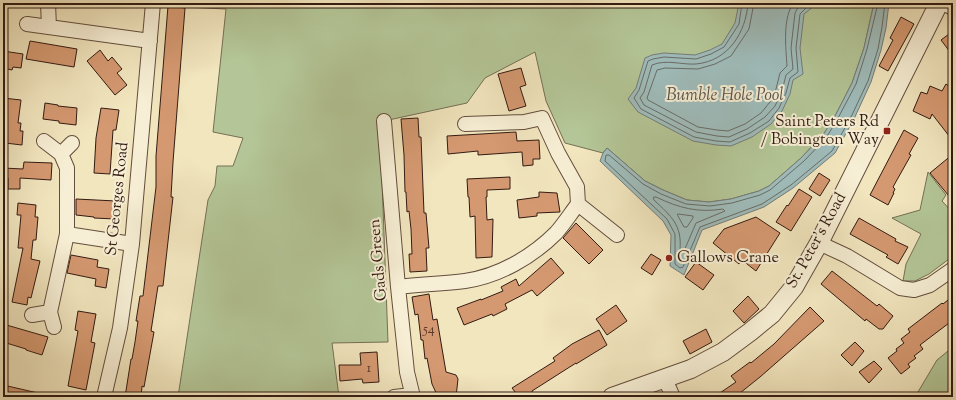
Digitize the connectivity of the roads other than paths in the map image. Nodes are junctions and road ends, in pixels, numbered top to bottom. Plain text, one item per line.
1 (48, 3) edge
2 (153, 3) edge
3 (940, 3) edge
4 (953, 8) edge
5 (27, 24) dead end
6 (49, 27) junction
7 (150, 41) junction
8 (384, 120) dead end
9 (465, 124) dead end
10 (44, 141) dead end
11 (72, 143) dead end
12 (61, 154) junction
13 (578, 204) junction
14 (67, 234) junction
15 (617, 236) dead end
16 (819, 243) junction
17 (132, 244) junction
18 (953, 269) edge
19 (398, 287) junction
20 (50, 312) junction
21 (32, 315) dead end
22 (54, 326) dead end
23 (665, 379) junction
24 (413, 396) edge
25 (104, 397) edge
26 (394, 397) edge
27 (612, 397) edge
28 (673, 397) edge

1 - 6 street
2 - 7 street, St Georges Road
3 - 4 street
3 - 16 street, St. Peter's Road
5 - 6 street
6 - 7 street
7 - 17 street, St Georges Road
8 - 19 street, Gads Green
9 - 13 street
10 - 12 street
11 - 12 street
12 - 14 street
13 - 15 street
13 - 19 street
14 - 17 street
14 - 20 street
16 - 18 street
16 - 23 street, St. Peter's Road
17 - 25 street, St Georges Road
19 - 24 street, Gads Green
20 - 21 street
20 - 22 street
23 - 27 street, St. Peter's Road
23 - 28 street
24 - 26 street, Gads Green

